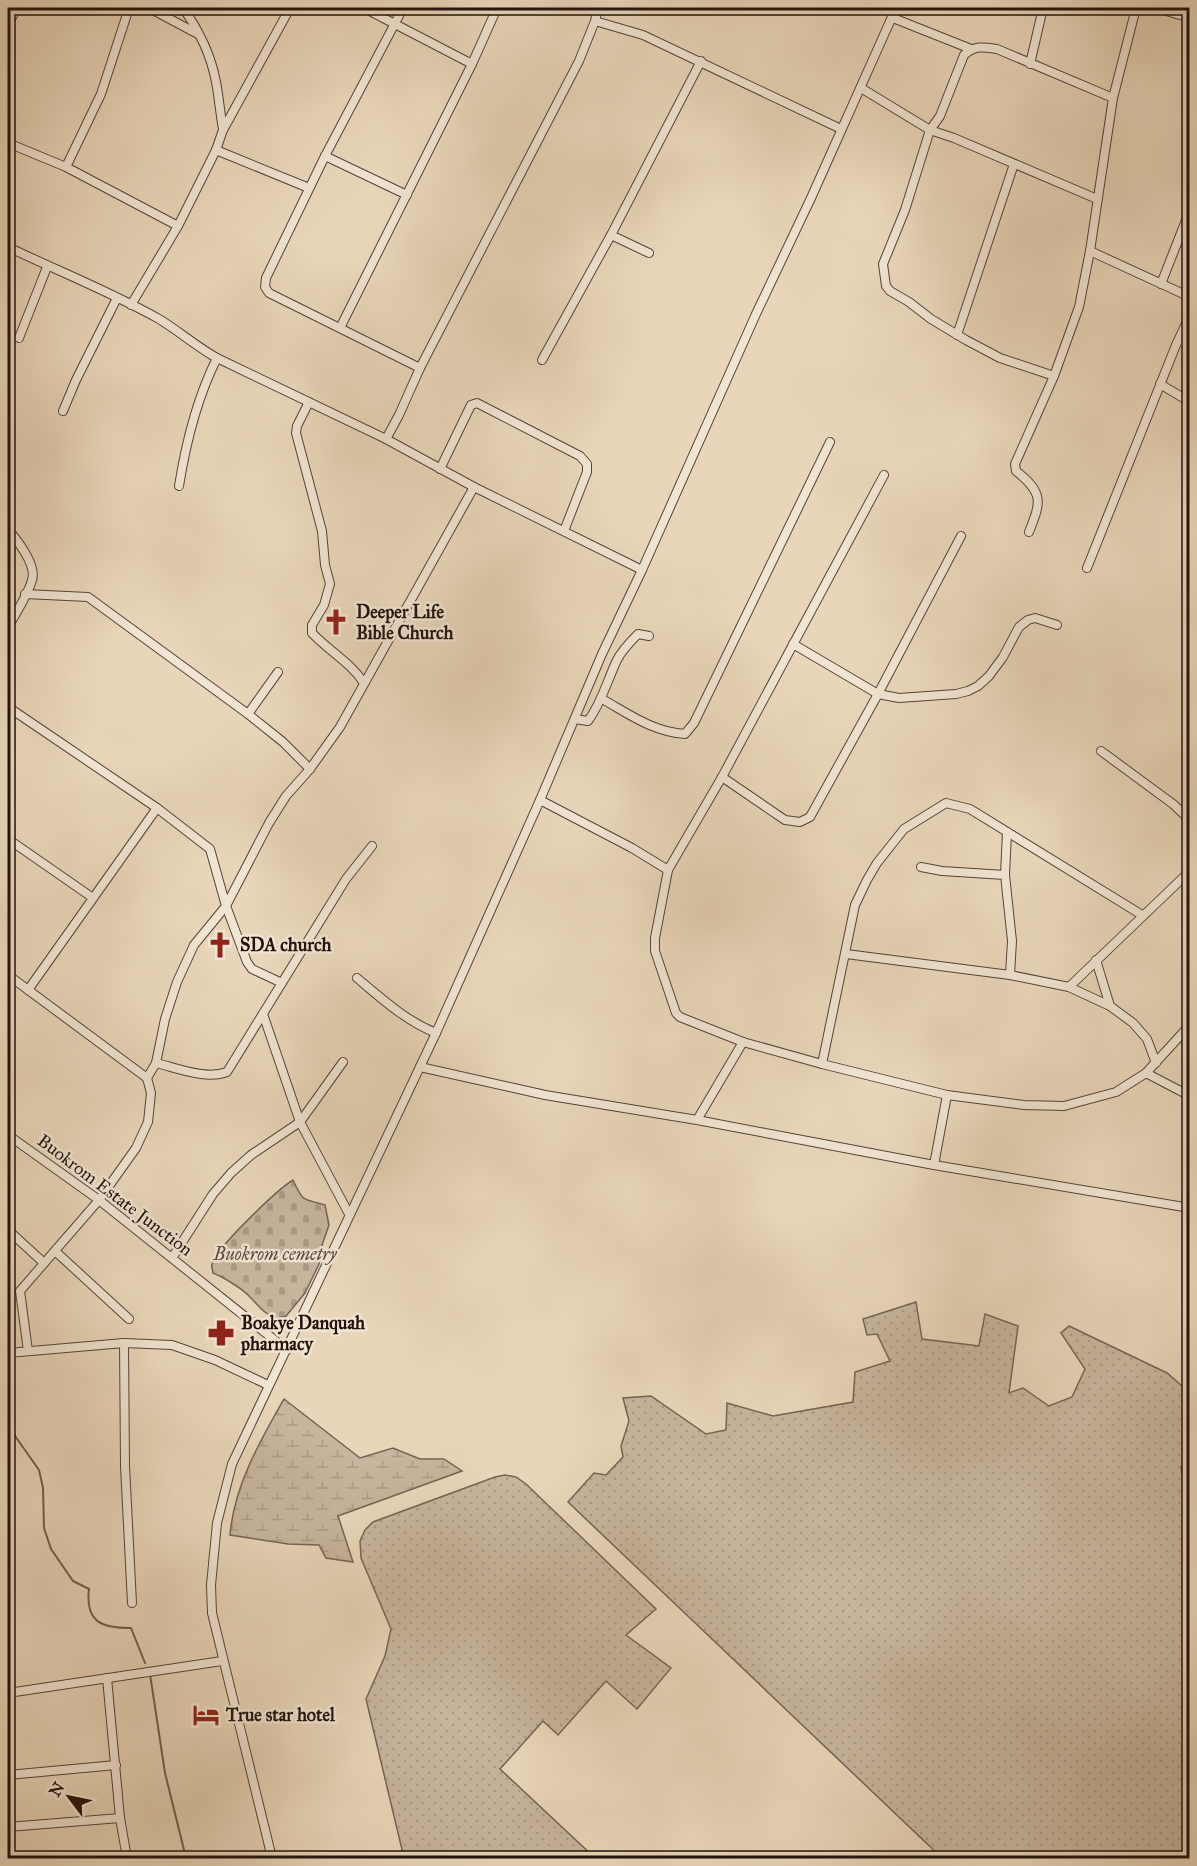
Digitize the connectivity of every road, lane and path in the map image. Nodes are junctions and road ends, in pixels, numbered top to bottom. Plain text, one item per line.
1 (17, 8) edge
2 (129, 8) edge
3 (149, 8) edge
4 (183, 8) edge
5 (290, 8) edge
6 (364, 8) edge
7 (403, 8) edge
8 (497, 8) edge
9 (598, 8) edge
10 (896, 8) edge
11 (1043, 8) edge
12 (1136, 8) edge
13 (1156, 8) edge
14 (893, 18) junction
15 (1190, 18) edge
16 (595, 21) junction
17 (8, 24) edge
18 (395, 24) junction
19 (198, 34) junction
20 (970, 49) junction
21 (701, 61) junction
22 (472, 64) junction
23 (1030, 64) junction
24 (861, 88) junction
25 (1113, 98) junction
26 (841, 129) junction
27 (223, 130) junction
28 (930, 130) junction
29 (8, 142) edge
30 (216, 150) junction
31 (325, 156) junction
32 (1014, 164) junction
33 (66, 168) junction
34 (309, 188) junction
35 (407, 195) junction
36 (1097, 199) junction
37 (1190, 210) edge
38 (178, 226) junction
39 (611, 235) junction
40 (8, 247) edge
41 (1090, 251) junction
42 (649, 253) dead end
43 (48, 267) junction
44 (1161, 284) junction
45 (1190, 297) edge
46 (117, 298) junction
47 (131, 305) junction
48 (1190, 315) edge
49 (340, 328) junction
50 (957, 335) junction
51 (19, 338) dead end
52 (217, 358) junction
53 (542, 360) dead end
54 (420, 368) junction
55 (1054, 376) junction
56 (1160, 384) junction
57 (309, 402) junction
58 (1190, 402) edge
59 (63, 411) dead end
60 (386, 439) junction
61 (830, 442) dead end
62 (440, 469) junction
63 (884, 475) dead end
64 (178, 486) dead end
65 (474, 487) junction
66 (8, 529) edge
67 (564, 531) junction
68 (1029, 532) dead end
69 (961, 536) dead end
70 (1087, 568) dead end
71 (642, 570) junction
72 (25, 594) junction
73 (1057, 625) dead end
74 (8, 628) edge
75 (649, 636) dead end
76 (793, 644) junction
77 (602, 654) junction
78 (617, 659) junction
79 (278, 672) dead end
80 (364, 683) junction
81 (878, 694) junction
82 (602, 699) junction
83 (8, 707) edge
84 (248, 714) junction
85 (575, 719) junction
86 (1101, 751) dead end
87 (310, 769) junction
88 (722, 777) junction
89 (540, 800) junction
90 (157, 808) junction
91 (1190, 820) edge
92 (1007, 832) junction
93 (8, 839) edge
94 (372, 846) dead end
95 (921, 867) dead end
96 (668, 870) junction
97 (1190, 871) edge
98 (1005, 875) junction
99 (93, 898) junction
100 (226, 906) junction
101 (1142, 915) junction
102 (846, 954) junction
103 (1096, 960) junction
104 (8, 975) edge
105 (1010, 975) junction
106 (357, 978) dead end
107 (282, 983) junction
108 (1069, 987) junction
109 (28, 990) junction
110 (1110, 1006) junction
111 (263, 1014) junction
112 (1190, 1025) edge
113 (436, 1033) junction
114 (743, 1042) junction
115 (343, 1062) dead end
116 (156, 1063) junction
117 (1156, 1063) junction
118 (822, 1064) junction
119 (420, 1067) junction
120 (1146, 1073) junction
121 (147, 1078) junction
122 (946, 1095) junction
123 (1190, 1096) edge
124 (697, 1120) junction
125 (300, 1122) junction
126 (8, 1135) edge
127 (934, 1165) junction
128 (99, 1200) junction
129 (1190, 1209) edge
130 (349, 1214) junction
131 (8, 1230) edge
132 (55, 1251) junction
133 (172, 1257) junction
134 (44, 1263) junction
135 (129, 1319) dead end
136 (124, 1343) junction
137 (287, 1350) junction
138 (28, 1351) junction
139 (8, 1353) edge
140 (268, 1385) junction
141 (132, 1603) dead end
142 (222, 1660) junction
143 (107, 1678) junction
144 (8, 1693) edge
145 (116, 1765) junction
146 (8, 1775) edge
147 (120, 1818) junction
148 (8, 1827) edge
149 (127, 1858) edge
150 (272, 1858) edge

1 - 17 street
2 - 33 street
3 - 19 street
4 - 19 street
5 - 27 street
6 - 18 street
7 - 18 street
8 - 22 street
9 - 16 street
10 - 14 street
11 - 23 street
12 - 25 street
13 - 15 street
14 - 20 street
14 - 24 street
16 - 21 street
16 - 54 street
18 - 22 street
18 - 31 street
19 - 27 street
20 - 23 street
20 - 28 street
21 - 26 street
21 - 39 street
22 - 35 street
23 - 25 street
24 - 26 street
24 - 28 street
25 - 36 street
26 - 71 street
27 - 30 street
28 - 32 street
28 - 50 street
29 - 33 street
30 - 34 street
30 - 38 street
31 - 34 street
31 - 35 street
32 - 36 street
32 - 50 street
33 - 38 street
34 - 49 street
35 - 49 street
36 - 41 street
37 - 44 street
38 - 47 street
39 - 42 street
39 - 53 street
40 - 43 street
41 - 44 street
41 - 55 street
43 - 46 street
43 - 51 street
44 - 45 street
46 - 47 street
46 - 59 street
47 - 52 street
48 - 56 street
49 - 54 street
50 - 55 street
52 - 57 street
52 - 64 street
54 - 60 street
55 - 68 street
56 - 58 street
56 - 70 street
57 - 60 street
57 - 80 street
60 - 62 street
61 - 82 street
62 - 65 street
62 - 67 street
63 - 76 street
65 - 67 street
65 - 80 street
66 - 72 street
67 - 71 street
69 - 81 street
71 - 77 street
72 - 74 street
72 - 84 street
73 - 81 street
75 - 78 street
76 - 81 street
76 - 88 street
77 - 78 street
77 - 85 street
78 - 82 street
79 - 84 street
80 - 87 street
81 - 88 street
82 - 85 street
83 - 90 street
84 - 87 street
85 - 89 street
86 - 91 street
87 - 100 street
88 - 96 street
89 - 96 street
89 - 113 street
90 - 99 street
90 - 100 street
92 - 98 street
92 - 101 street
92 - 102 street
93 - 99 street
94 - 107 street
95 - 98 street
96 - 114 street
97 - 101 street
98 - 105 street
99 - 109 street
100 - 107 street
100 - 116 street
101 - 103 street
102 - 105 street
102 - 118 street
103 - 108 street
103 - 110 street
104 - 109 street
105 - 108 street
106 - 113 street
107 - 111 street
108 - 110 street
109 - 121 street
110 - 117 street
111 - 116 street
111 - 125 street
112 - 117 street
113 - 119 street
114 - 118 street
114 - 124 street
115 - 125 street
116 - 121 street
117 - 120 street
118 - 122 street
119 - 124 street
119 - 130 street
120 - 122 street
120 - 123 street
121 - 128 street
122 - 127 street
124 - 127 street
125 - 130 street
125 - 133 street
126 - 128 street, Buokrom Estate Junction
127 - 129 street
128 - 132 street
128 - 133 street, Buokrom Estate Junction
130 - 137 street
131 - 134 street
132 - 134 street
132 - 135 street
133 - 137 street, Buokrom Estate Junction
134 - 138 street
136 - 138 street
136 - 140 street
136 - 141 street
137 - 140 street
138 - 139 street
140 - 142 street
142 - 143 street
142 - 150 street
143 - 144 street
143 - 145 street
145 - 146 street
145 - 147 street
147 - 148 street
147 - 149 street

